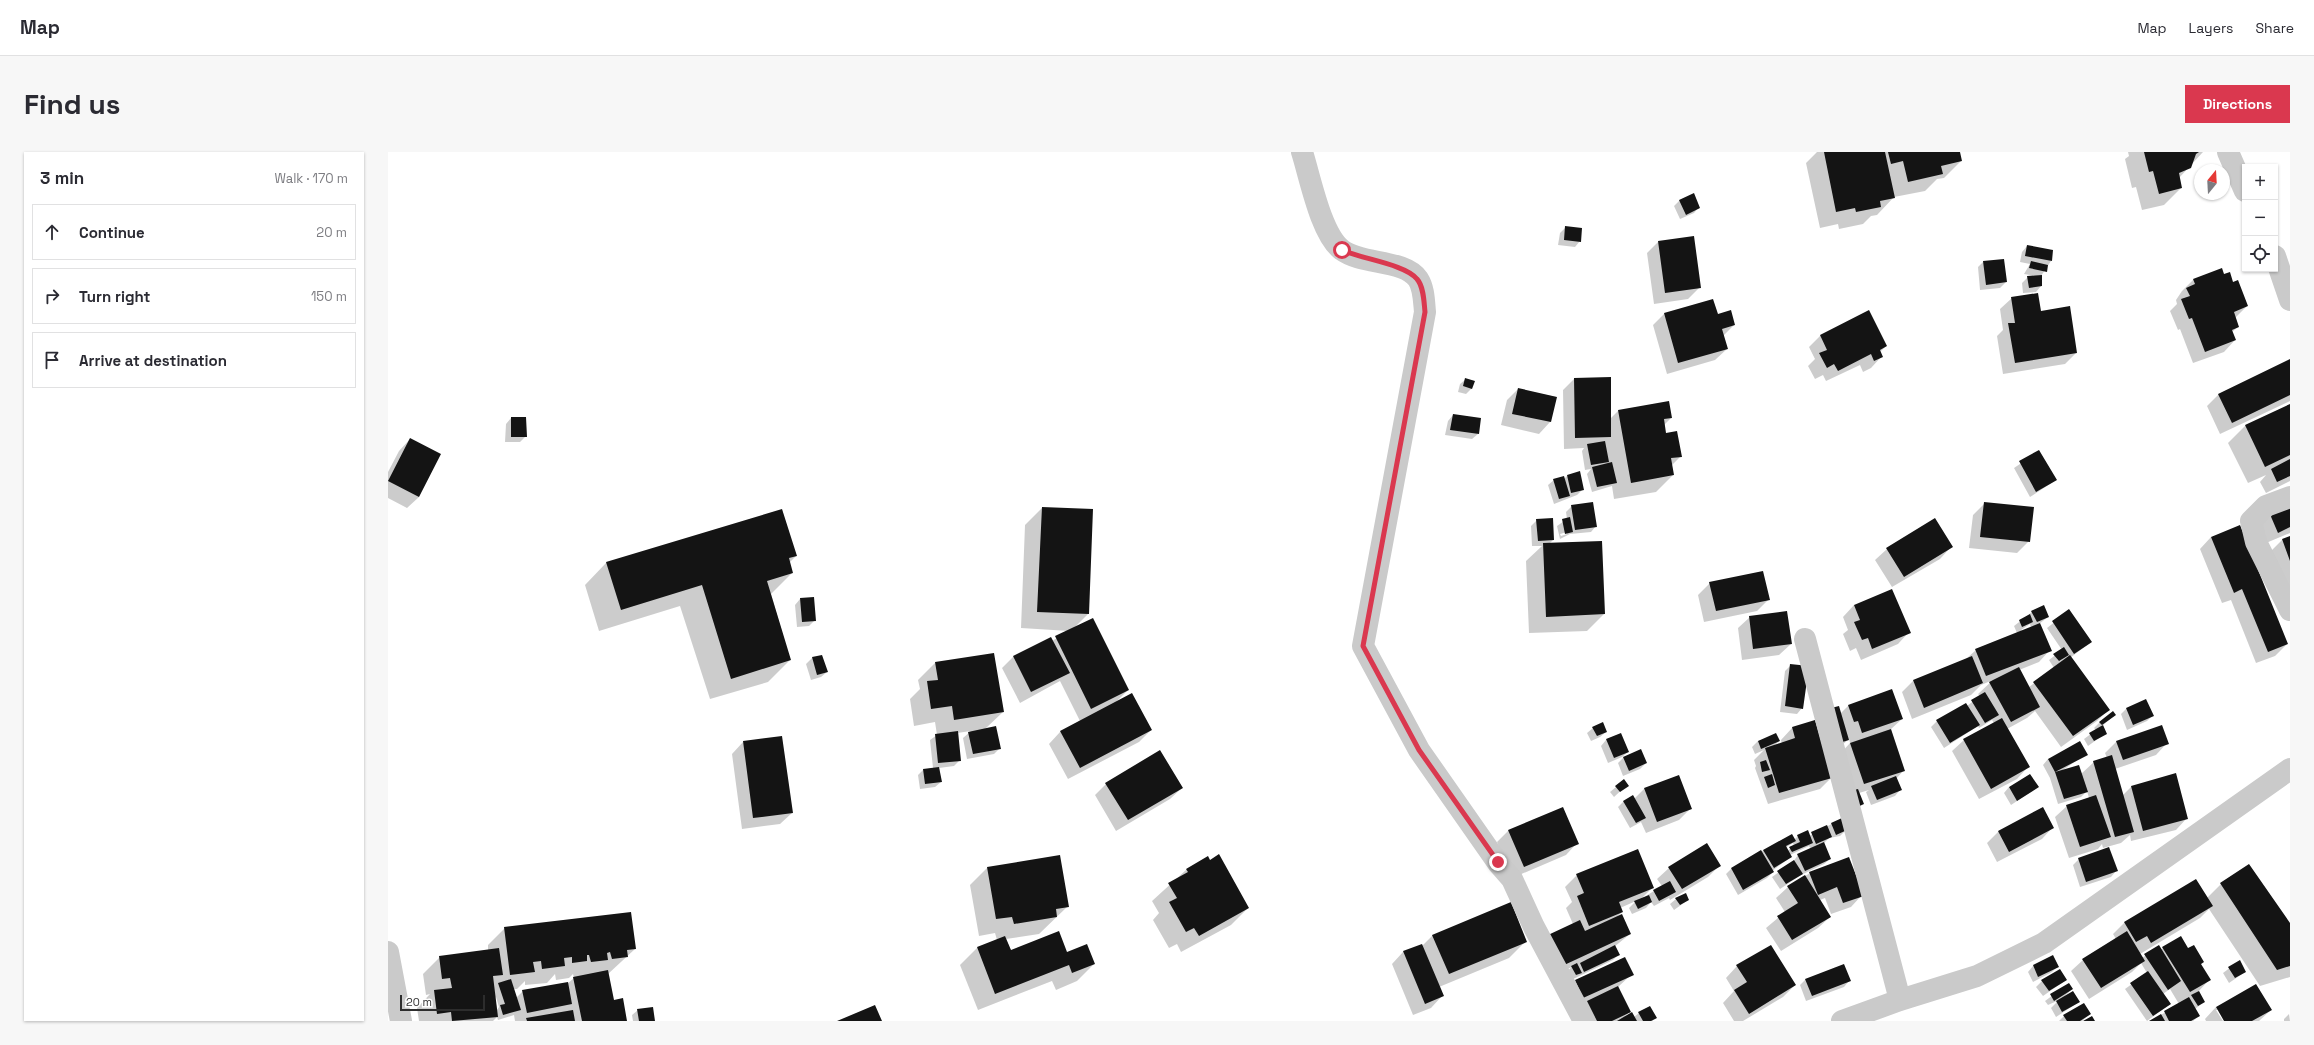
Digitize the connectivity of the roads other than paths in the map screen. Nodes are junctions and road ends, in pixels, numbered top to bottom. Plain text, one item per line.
1 (1302, 152) edge
2 (2228, 152) edge
3 (2242, 184) edge
4 (2278, 265) edge
5 (2290, 300) edge
6 (2290, 497) edge
7 (2290, 610) edge
8 (1805, 639) dead end
9 (2290, 769) edge
10 (388, 952) edge
11 (1900, 1000) junction
12 (401, 1021) edge
13 (1584, 1021) edge
14 (1842, 1021) edge

1 - 13 street
2 - 3 street
4 - 5 street
6 - 7 street
8 - 11 street
9 - 11 street
10 - 12 street
11 - 14 street

